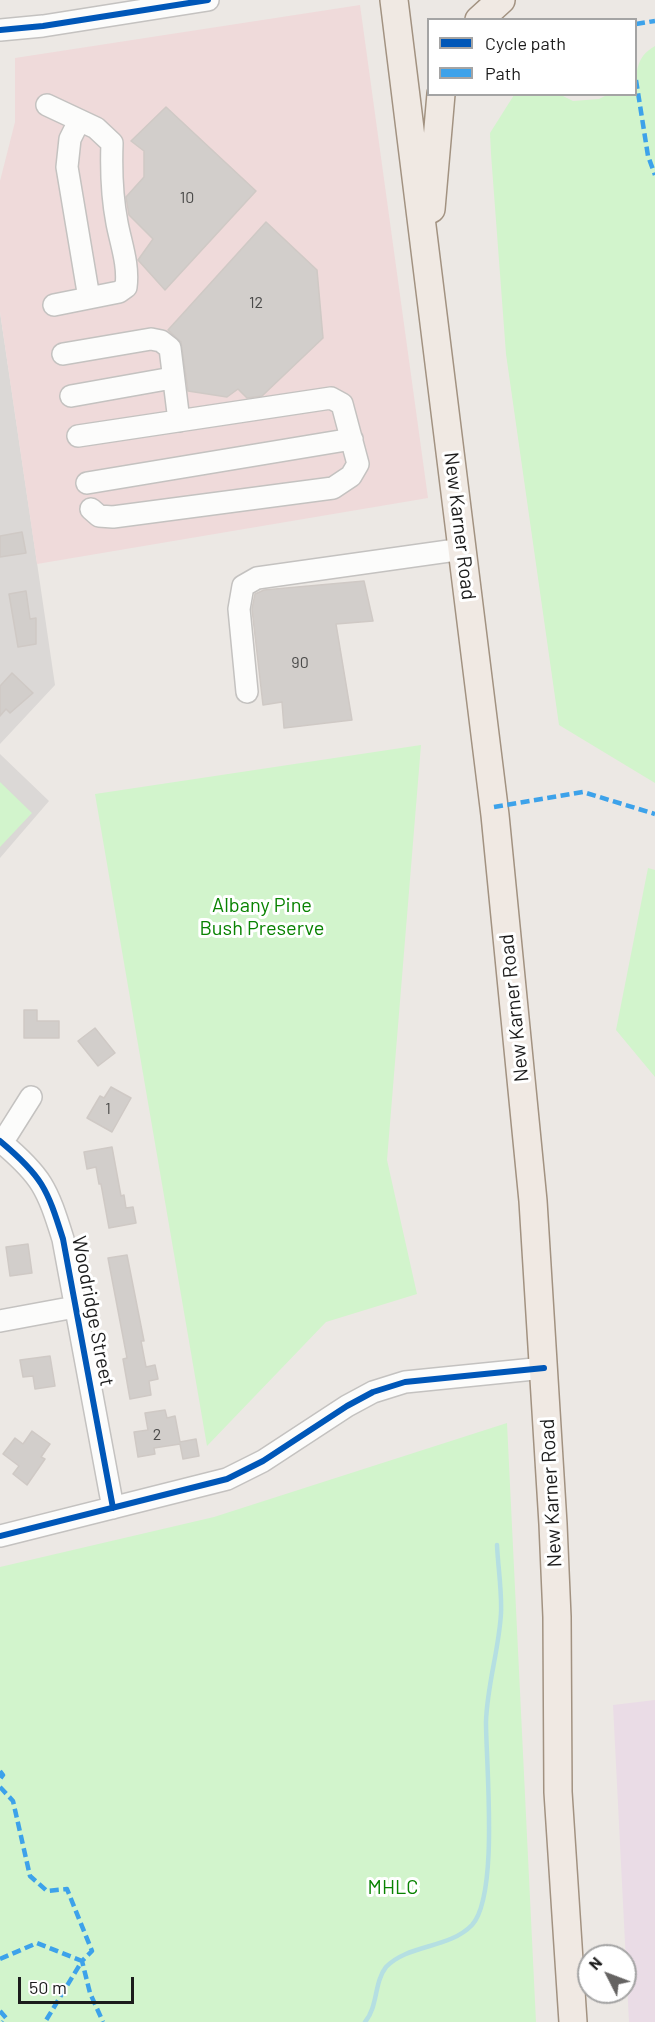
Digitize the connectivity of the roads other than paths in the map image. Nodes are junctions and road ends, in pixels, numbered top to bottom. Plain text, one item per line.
1 (208, 0) edge
2 (394, 0) edge
3 (501, 0) edge
4 (481, 18) edge
5 (0, 30) edge
6 (441, 96) edge
7 (47, 105) dead end
8 (79, 121) junction
9 (427, 267) junction
10 (88, 298) junction
11 (54, 305) dead end
12 (63, 354) dead end
13 (172, 378) junction
14 (70, 396) dead end
15 (178, 421) junction
16 (78, 436) dead end
17 (352, 439) junction
18 (87, 483) dead end
19 (91, 508) dead end
20 (463, 549) junction
21 (247, 692) dead end
22 (32, 1097) dead end
23 (1, 1142) edge
24 (75, 1307) junction
25 (0, 1321) edge
26 (544, 1368) junction
27 (113, 1508) junction
28 (0, 1536) edge
29 (573, 2022) edge

1 - 5 street
2 - 9 main road, New Karner Road
3 - 4 main road
6 - 9 main road
7 - 8 street
8 - 10 street
8 - 10 street
9 - 20 main road, New Karner Road
10 - 11 street
12 - 13 street
13 - 14 street
13 - 15 street
15 - 16 street
15 - 17 street
17 - 18 street
17 - 19 street
20 - 21 street
20 - 26 main road, New Karner Road
22 - 23 street
23 - 24 street, Woodridge Street
24 - 25 street
24 - 27 street, Woodridge Street
26 - 27 street
26 - 29 main road, New Karner Road
27 - 28 street

